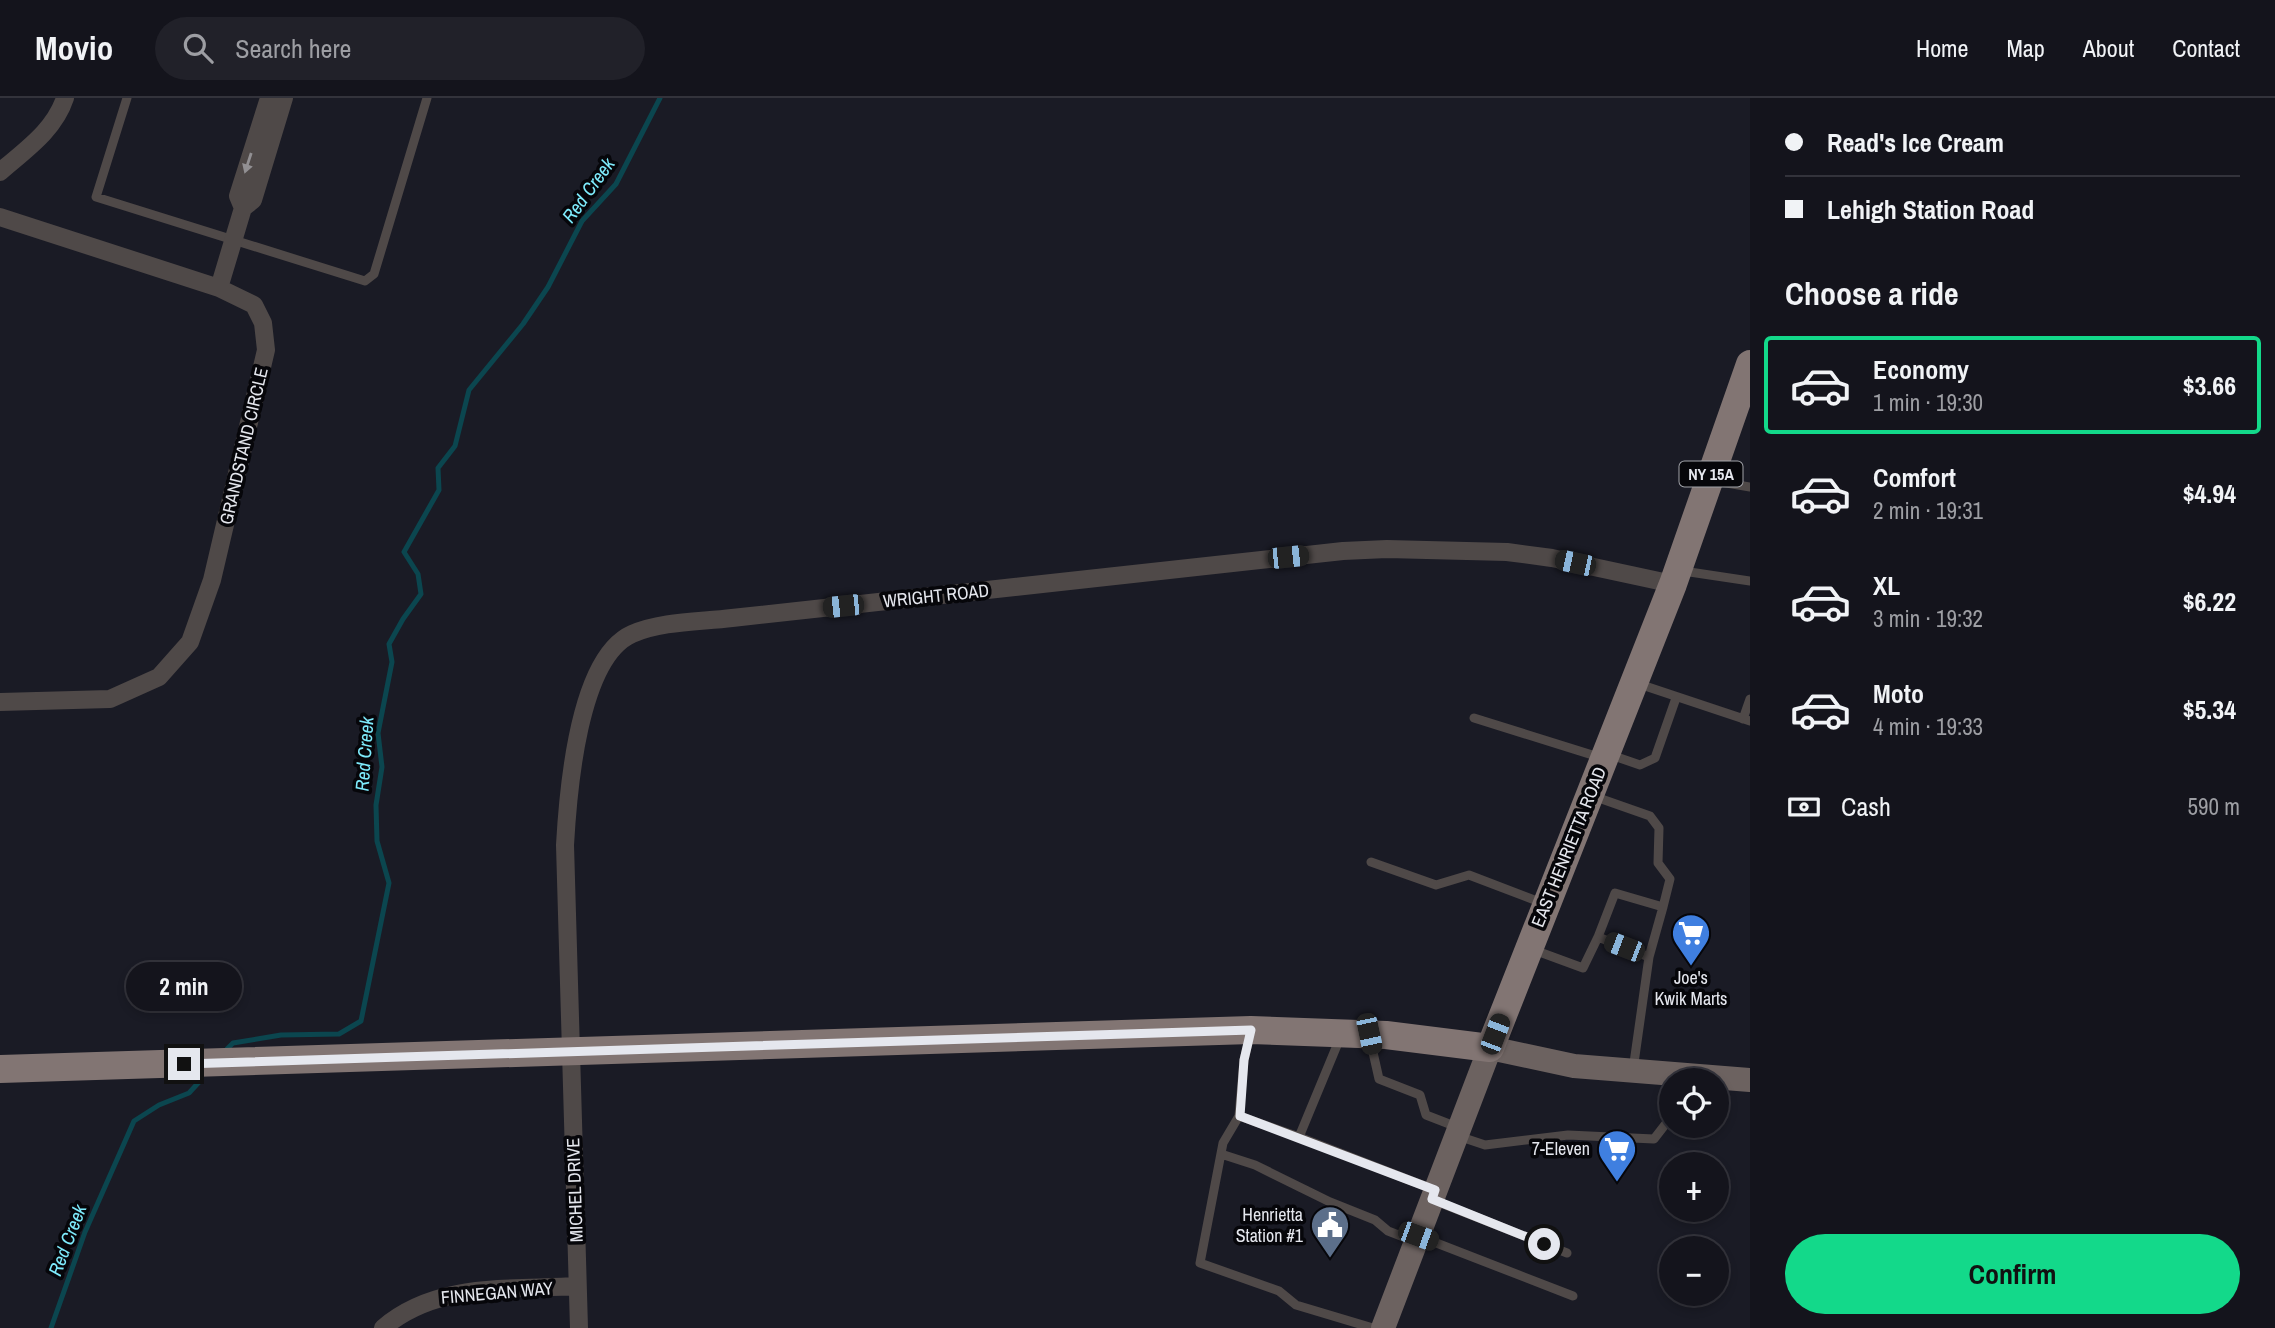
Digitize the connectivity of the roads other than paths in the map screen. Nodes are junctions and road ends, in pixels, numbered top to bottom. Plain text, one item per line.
1 (65, 98) edge
2 (128, 98) edge
3 (269, 98) edge
4 (284, 98) edge
5 (427, 98) edge
6 (0, 172) edge
7 (243, 208) junction
8 (0, 217) edge
9 (233, 239) junction
10 (219, 288) junction
11 (1750, 364) edge
12 (1710, 480) junction
13 (1750, 487) edge
14 (1675, 577) junction
15 (1750, 581) edge
16 (1634, 682) junction
17 (1676, 698) junction
18 (1750, 699) edge
19 (0, 702) edge
20 (1474, 718) dead end
21 (1746, 720) edge
22 (1605, 756) junction
23 (1590, 794) junction
24 (1371, 862) dead end
25 (1546, 905) junction
26 (1663, 908) junction
27 (1598, 937) junction
28 (1529, 948) junction
29 (1649, 957) junction
30 (1251, 1030) junction
31 (1355, 1034) junction
32 (1490, 1048) junction
33 (571, 1052) junction
34 (0, 1069) edge
35 (1633, 1072) junction
36 (1659, 1075) edge
37 (1729, 1079) edge
38 (1750, 1080) edge
39 (1240, 1116) junction
40 (1458, 1132) junction
41 (1659, 1133) edge
42 (1299, 1137) junction
43 (1221, 1154) junction
44 (1433, 1195) junction
45 (1417, 1239) junction
46 (1567, 1253) dead end
47 (577, 1286) junction
48 (1573, 1296) dead end
49 (383, 1328) edge
50 (579, 1328) edge
51 (1373, 1328) edge
52 (1383, 1328) edge

1 - 6 street
2 - 9 lane
3 -> 7 street
4 - 7 street
5 - 9 lane
7 - 9 street
8 - 10 street, GRANDSTAND CIRCLE
9 - 10 street
10 - 19 street, GRANDSTAND CIRCLE
11 - 12 main road, EAST HENRIETTA ROAD / NY 15A
12 - 13 lane
12 - 14 main road, EAST HENRIETTA ROAD / NY 15A
14 - 15 lane
14 - 16 main road, EAST HENRIETTA ROAD / NY 15A
14 - 33 street, WRIGHT ROAD
16 - 17 lane
16 - 22 main road, EAST HENRIETTA ROAD / NY 15A
17 - 21 lane
17 - 22 lane
18 - 21 lane
20 - 22 lane
22 - 23 main road, EAST HENRIETTA ROAD / NY 15A
23 - 25 main road, EAST HENRIETTA ROAD / NY 15A
23 - 26 lane
24 - 25 lane
25 - 28 main road, EAST HENRIETTA ROAD / NY 15A
26 - 27 lane
26 - 29 lane
27 - 28 lane
27 - 29 lane
28 - 32 main road, EAST HENRIETTA ROAD / NY 15A
29 - 35 lane
30 - 31 main road
30 - 33 main road
30 - 39 lane
31 - 32 main road
31 - 40 lane
31 - 42 lane
32 - 35 main road
32 - 40 main road, EAST HENRIETTA ROAD / NY 15A
33 - 34 main road
33 - 47 street, MICHEL DRIVE
35 - 36 main road
37 - 38 main road
39 - 42 lane
39 - 43 lane
40 - 41 lane
40 - 44 main road, EAST HENRIETTA ROAD / NY 15A
42 - 44 lane
43 - 45 lane
43 - 51 lane
44 - 45 main road, EAST HENRIETTA ROAD / NY 15A
44 - 46 lane
45 - 48 lane
45 - 52 main road, EAST HENRIETTA ROAD / NY 15A
47 - 49 street, FINNEGAN WAY
47 - 50 street, MICHEL DRIVE

